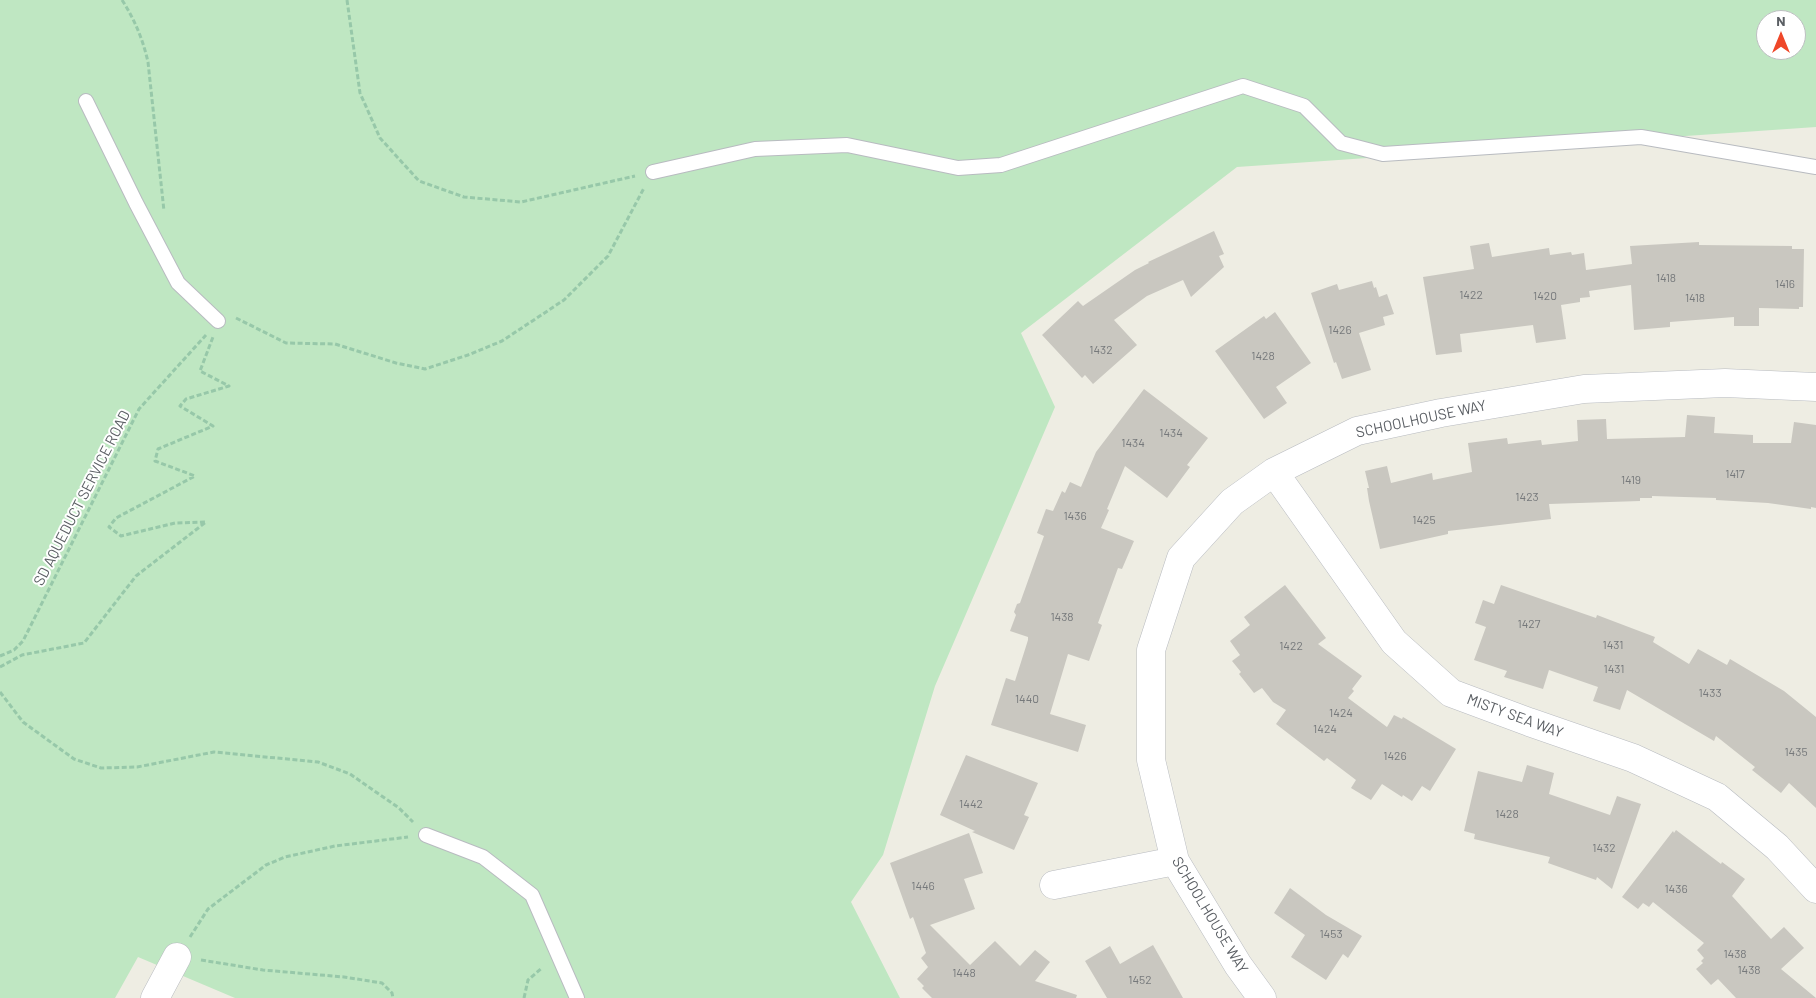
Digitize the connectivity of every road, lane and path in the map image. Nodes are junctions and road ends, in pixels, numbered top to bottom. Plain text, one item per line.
1 (122, 0) edge
2 (347, 0) edge
3 (86, 101) dead end
4 (1816, 167) edge
5 (653, 172) junction
6 (164, 215) dead end
7 (217, 322) junction
8 (1816, 387) edge
9 (1274, 472) junction
10 (0, 656) edge
11 (0, 667) edge
12 (0, 692) edge
13 (426, 835) junction
14 (1175, 861) junction
15 (1054, 885) dead end
16 (1816, 889) edge
17 (558, 955) junction
18 (177, 957) junction
19 (155, 998) edge
20 (393, 998) edge
21 (524, 998) edge
22 (577, 998) edge
23 (1262, 998) edge

1 - 6 path
2 - 5 path
3 - 7 lane
4 - 5 lane
5 - 7 path
7 - 10 path, SD AQUEDUCT SERVICE ROAD
7 - 11 path
8 - 9 street, SCHOOLHOUSE WAY
9 - 14 street, SCHOOLHOUSE WAY
9 - 16 street, MISTY SEA WAY
12 - 13 path
13 - 17 lane
13 - 18 path
14 - 15 street
14 - 23 street, SCHOOLHOUSE WAY
17 - 21 path
17 - 22 lane
18 - 19 street
18 - 20 path

